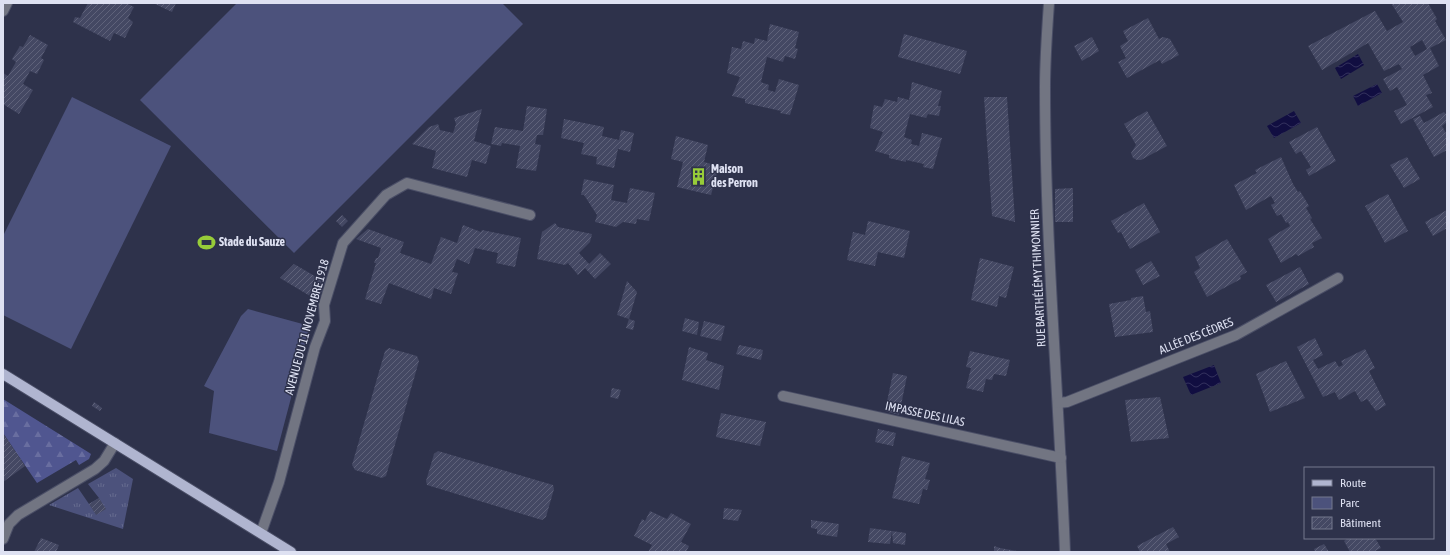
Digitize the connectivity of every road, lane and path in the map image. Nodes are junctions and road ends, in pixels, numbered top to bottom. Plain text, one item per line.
1 (7, 3) edge
2 (1049, 3) edge
3 (3, 11) edge
4 (530, 214) dead end
5 (1338, 278) dead end
6 (3, 374) edge
7 (783, 396) dead end
8 (1058, 403) junction
9 (115, 443) junction
10 (1061, 458) junction
11 (261, 533) junction
12 (3, 539) edge
13 (291, 552) edge
14 (1065, 552) edge

1 - 3 street
2 - 8 street, RUE BARTHÉLÉMY THIMONNIER
4 - 11 street, AVENUE DU 11 NOVEMBRE 1918
5 - 8 street, ALLÉE DES CÈDRES
6 - 9 main road
7 - 10 street, IMPASSE DES LILAS
8 - 10 street, RUE BARTHÉLÉMY THIMONNIER
9 - 11 main road
9 - 12 street
10 - 14 street, RUE BARTHÉLÉMY THIMONNIER
11 - 13 main road

